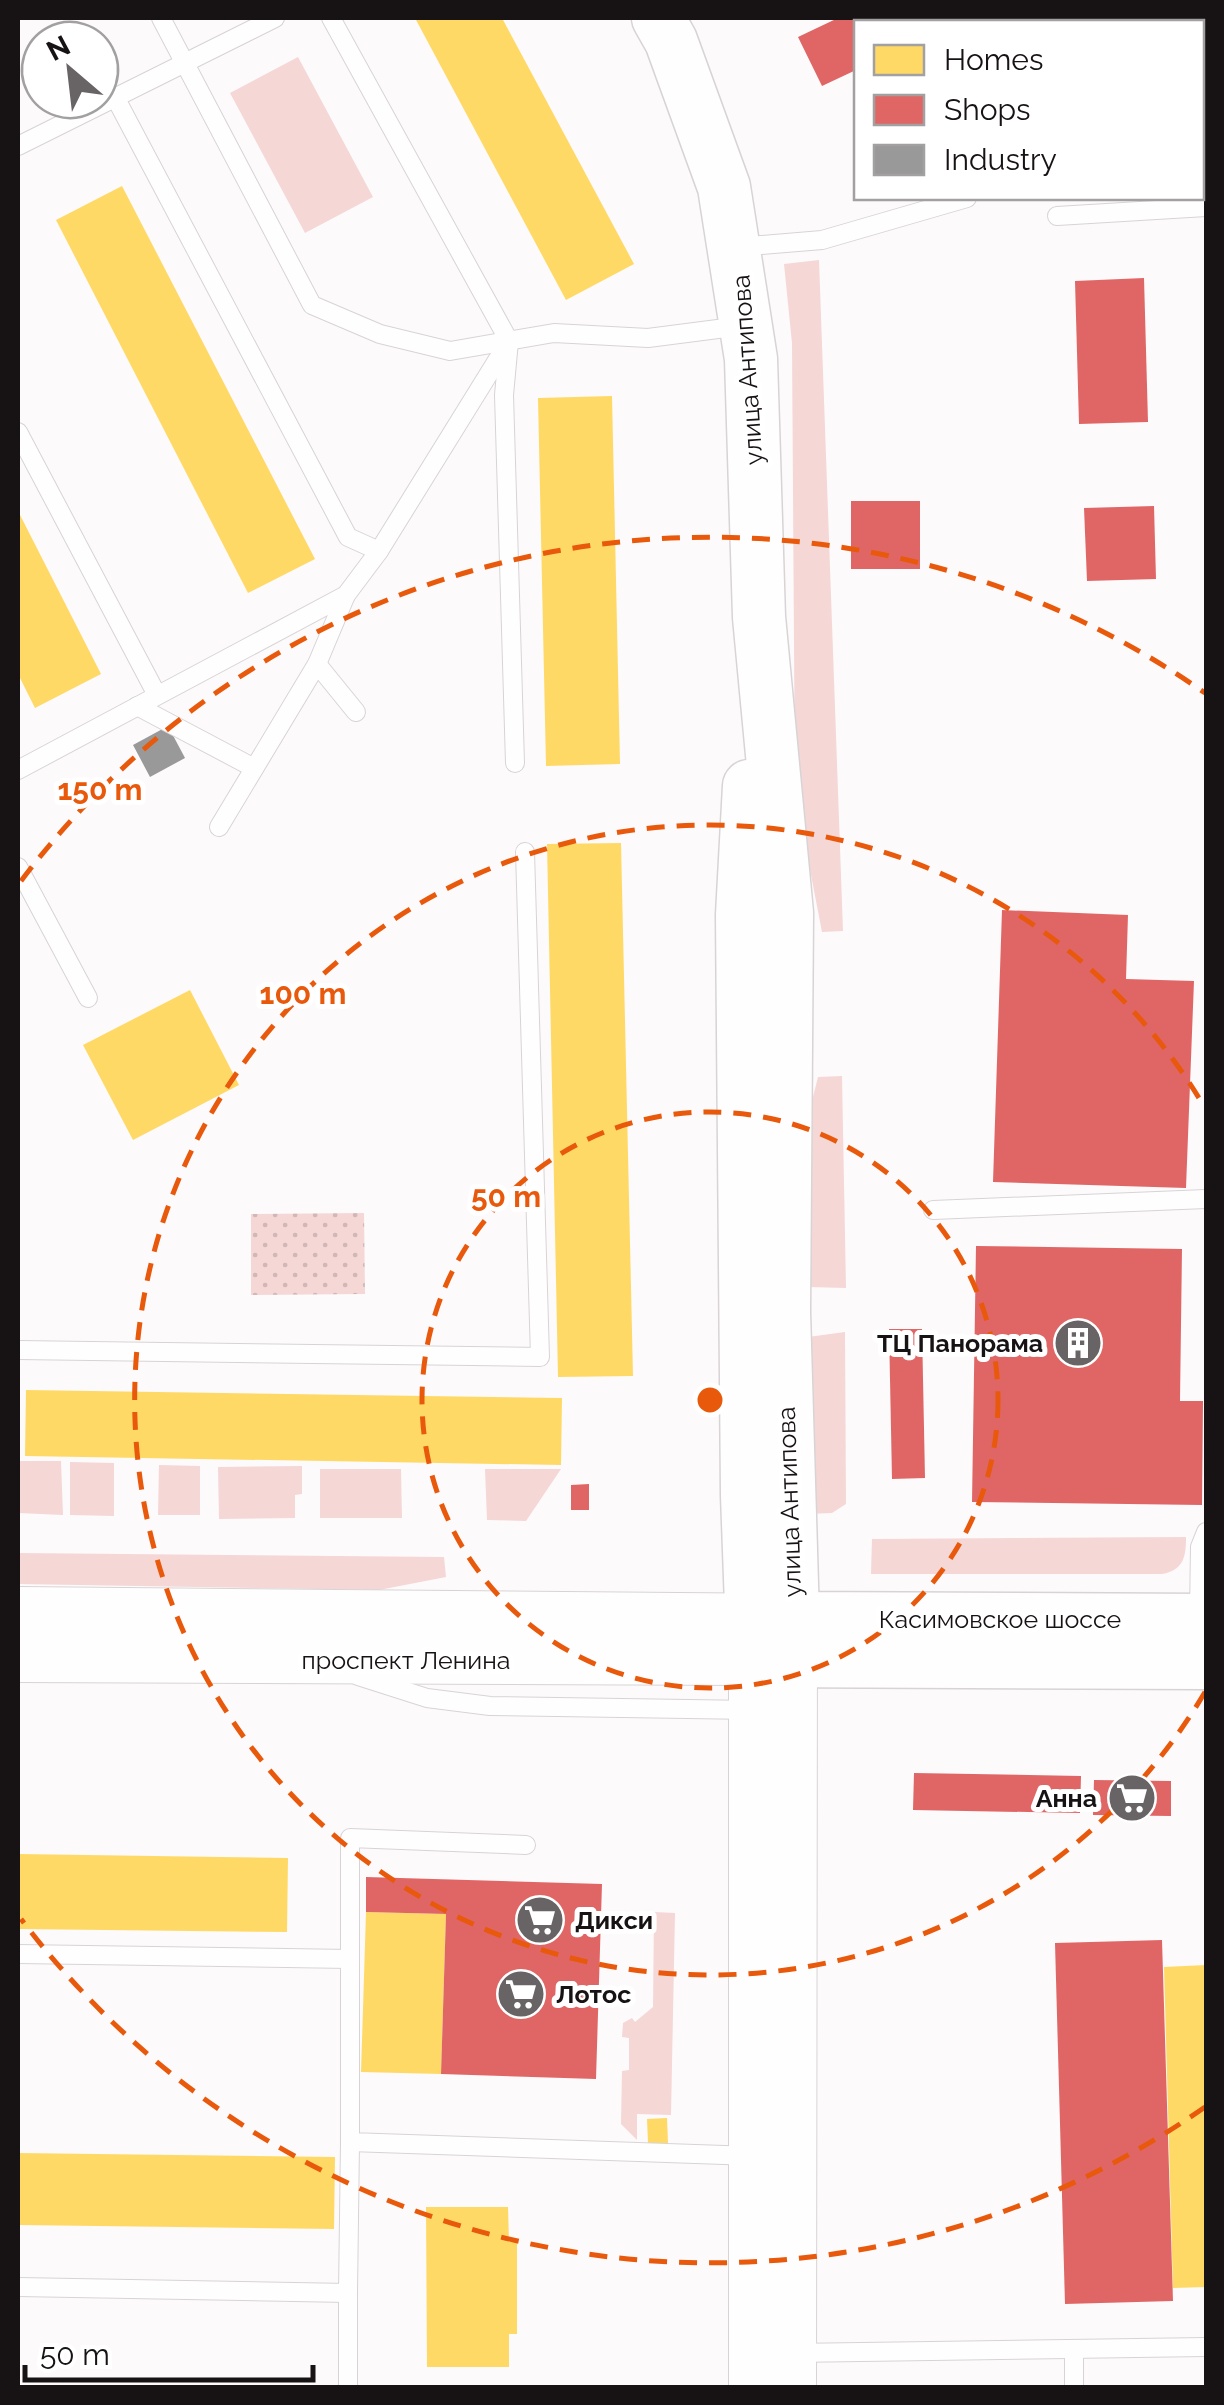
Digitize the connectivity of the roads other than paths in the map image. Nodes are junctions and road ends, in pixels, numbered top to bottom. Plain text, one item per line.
1 (161, 18) edge
2 (275, 18) edge
3 (331, 18) edge
4 (658, 18) edge
5 (183, 62) junction
6 (120, 94) edge
7 (120, 108) edge
8 (69, 120) edge
9 (18, 146) edge
10 (959, 200) edge
11 (1145, 204) edge
12 (1206, 207) edge
13 (1057, 216) dead end
14 (737, 247) junction
15 (748, 325) junction
16 (509, 341) junction
17 (18, 432) edge
18 (378, 551) junction
19 (346, 594) junction
20 (316, 664) junction
21 (157, 695) junction
22 (137, 706) junction
23 (356, 712) dead end
24 (515, 764) dead end
25 (254, 768) junction
26 (18, 770) edge
27 (219, 828) dead end
28 (525, 852) dead end
29 (18, 867) edge
30 (88, 998) dead end
31 (1206, 1200) edge
32 (934, 1210) dead end
33 (18, 1350) edge
34 (1206, 1532) edge
35 (18, 1611) edge
36 (1204, 1635) edge
37 (769, 1653) junction
38 (18, 1658) edge
39 (526, 1844) dead end
40 (18, 1954) edge
41 (350, 1959) junction
42 (350, 2142) junction
43 (753, 2156) junction
44 (18, 2287) edge
45 (348, 2293) junction
46 (1206, 2347) edge
47 (1074, 2349) junction
48 (773, 2371) edge
49 (348, 2388) edge
50 (1074, 2388) edge

1 - 5 lane
2 - 5 lane
3 - 16 lane
4 - 14 main road, улица Антипова
5 - 6 lane
5 - 16 lane
7 - 18 lane
8 - 9 lane
10 - 14 lane
11 - 12 lane
11 - 13 lane
14 - 15 main road, улица Антипова
15 - 16 lane
15 - 37 main road, улица Антипова
16 - 18 lane
16 - 24 lane
17 - 21 lane
18 - 19 lane
19 - 20 lane
19 - 21 lane
20 - 23 lane
20 - 25 lane
21 - 22 lane
22 - 25 lane
22 - 26 lane
25 - 27 lane
28 - 33 lane
29 - 30 lane
31 - 32 lane
34 - 36 lane
35 - 37 main road, проспект Ленина
36 - 37 main road, Касимовское шоссе
37 - 38 main road, проспект Ленина
37 - 43 main road, улица Антипова
37 - 48 main road, улица Антипова
39 - 41 lane
40 - 41 lane
41 - 42 lane
42 - 43 lane
42 - 45 lane
43 - 48 main road, улица Антипова
44 - 45 lane
45 - 49 lane
46 - 47 lane
47 - 48 lane
47 - 50 lane

